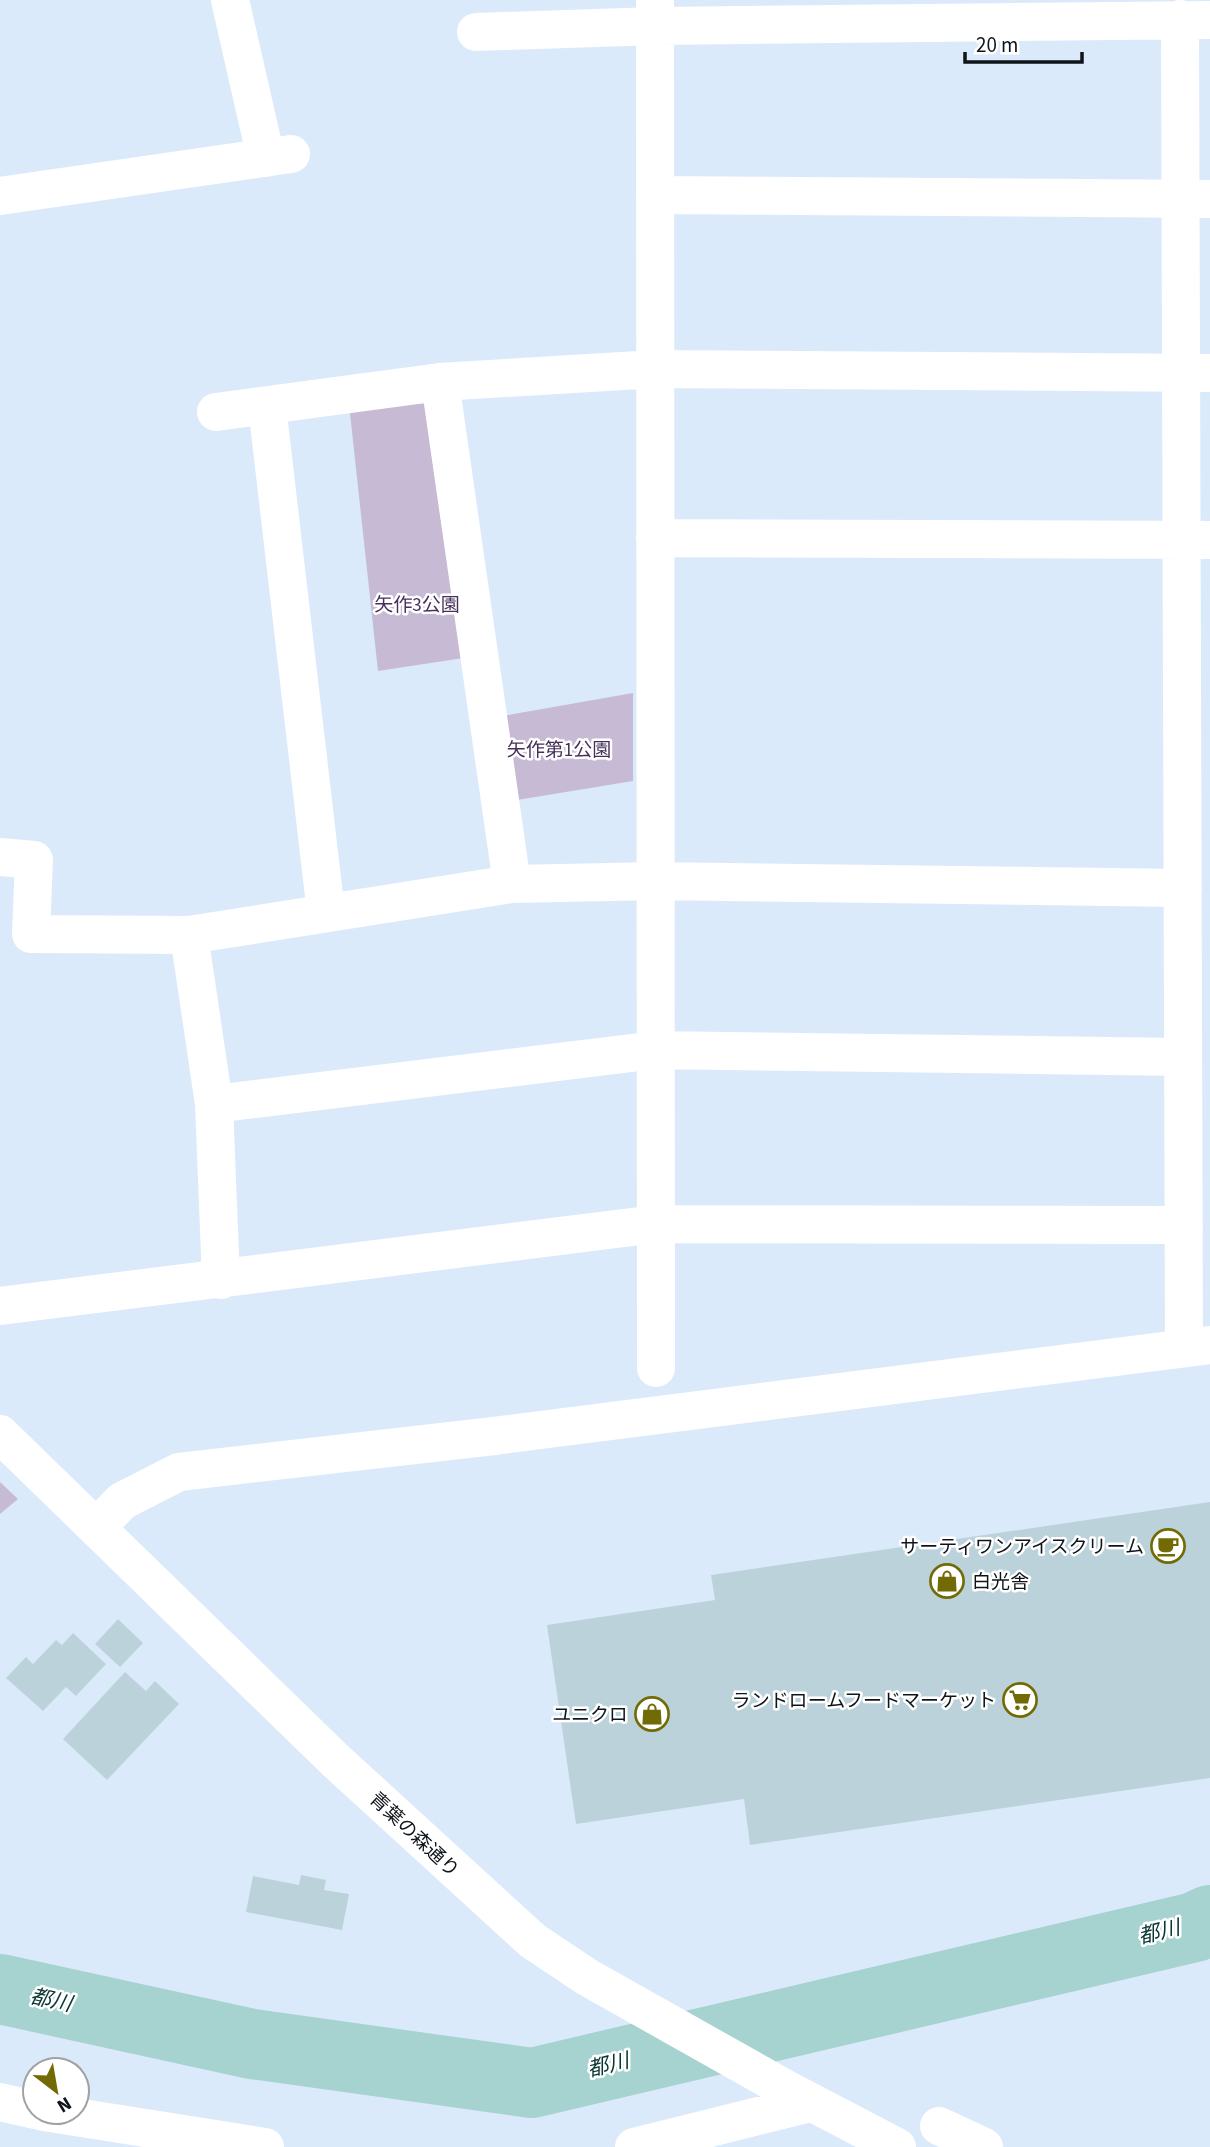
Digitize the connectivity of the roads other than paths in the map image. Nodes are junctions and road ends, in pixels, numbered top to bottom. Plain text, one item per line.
1 (230, 0) edge
2 (655, 14) junction
3 (1195, 19) edge
4 (476, 32) dead end
5 (655, 195) junction
6 (0, 196) edge
7 (1195, 199) edge
8 (656, 369) junction
9 (1196, 373) edge
10 (440, 382) junction
11 (267, 406) junction
12 (216, 412) dead end
13 (655, 538) junction
14 (1196, 539) edge
15 (1196, 708) edge
16 (0, 857) edge
17 (656, 881) junction
18 (512, 884) junction
19 (1183, 888) junction
20 (326, 913) junction
21 (190, 935) junction
22 (656, 1050) junction
23 (1183, 1057) junction
24 (214, 1104) junction
25 (656, 1224) junction
26 (1184, 1225) junction
27 (221, 1280) junction
28 (0, 1306) edge
29 (1197, 1346) edge
30 (656, 1368) dead end
31 (0, 1434) edge
32 (97, 1527) junction
33 (798, 2096) junction
34 (0, 2102) edge
35 (21, 2107) edge
36 (87, 2126) edge
37 (939, 2126) dead end
38 (117, 2136) edge
39 (265, 2147) edge
40 (634, 2147) edge
41 (897, 2147) edge
42 (984, 2147) edge

1 - 6 street
2 - 3 street
2 - 4 street
2 - 5 street
3 - 7 street
5 - 7 street
5 - 8 street
7 - 9 street
8 - 9 street
8 - 10 street
8 - 13 street
9 - 14 street
10 - 11 street
10 - 18 street
11 - 12 street
11 - 20 street
13 - 14 street
13 - 17 street
14 - 15 street
15 - 19 street
16 - 21 street
17 - 18 street
17 - 19 street
17 - 22 street
18 - 20 street
19 - 23 street
20 - 21 street
21 - 24 street
22 - 23 street
22 - 24 street
22 - 25 street
23 - 26 street
24 - 27 street
25 - 26 street
25 - 27 street
25 - 30 street
26 - 29 street
27 - 28 street
29 - 32 street
31 - 32 street, 青葉の森通り
32 - 33 street, 青葉の森通り
33 - 40 street
33 - 41 street, 青葉の森通り
34 - 35 street
36 - 38 street
37 - 42 street
38 - 39 street

